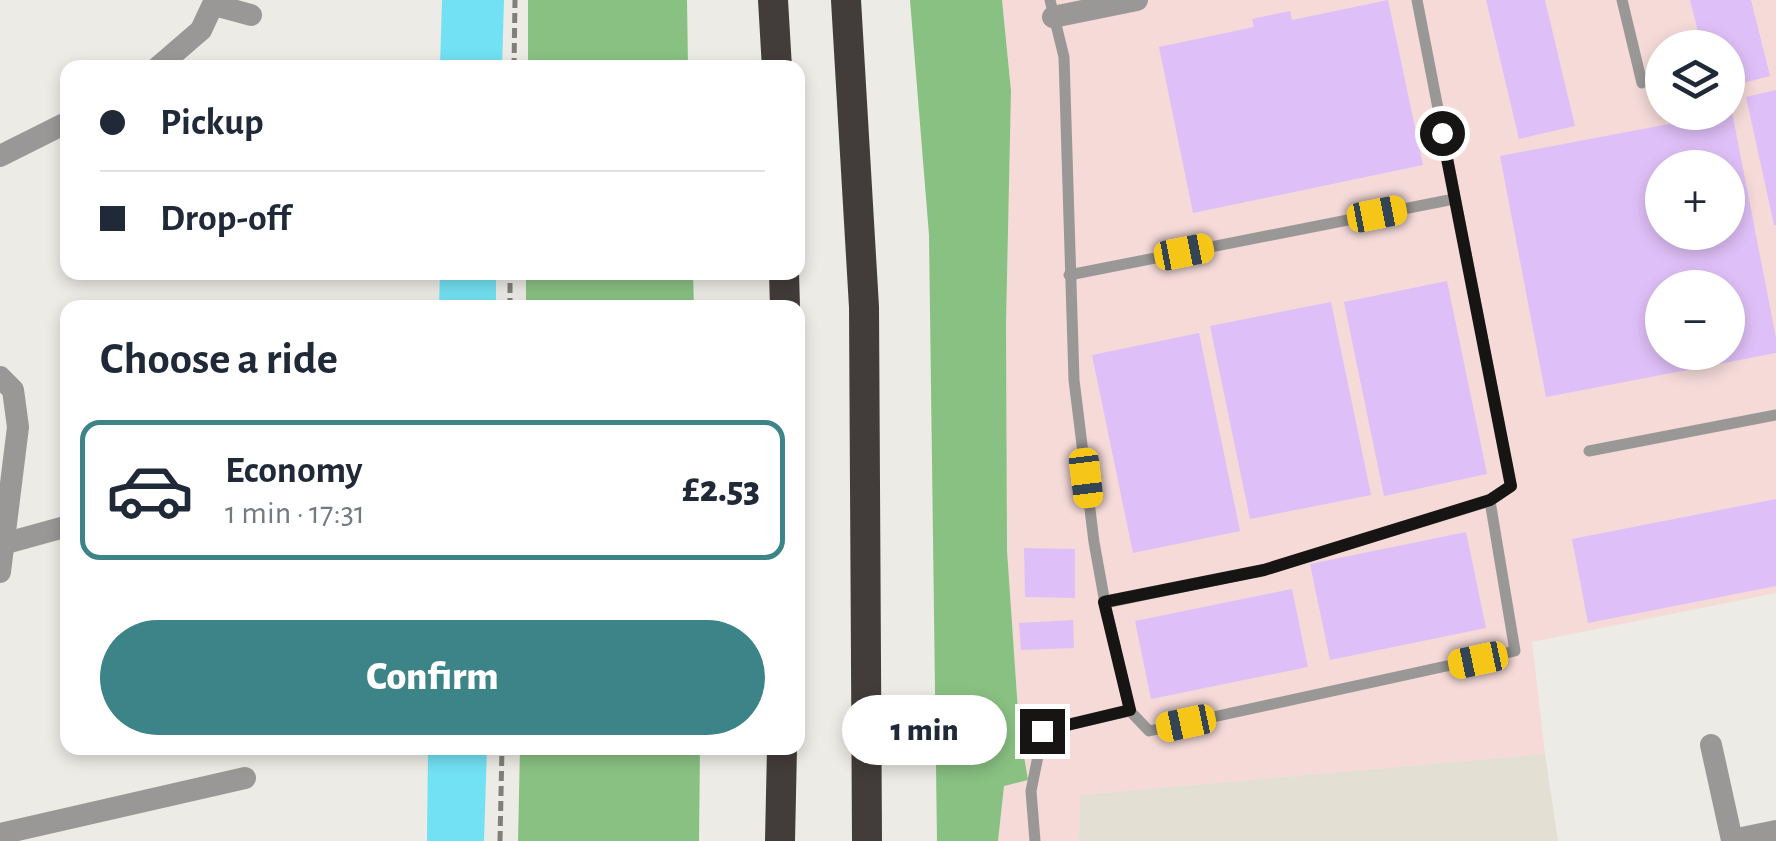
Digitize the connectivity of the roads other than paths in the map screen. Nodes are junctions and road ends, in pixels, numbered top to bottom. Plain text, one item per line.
1 (773, 0) edge
2 (846, 0) edge
3 (1137, 0) edge
4 (1416, 0) edge
5 (1622, 0) edge
6 (214, 2) edge
7 (1052, 8) edge
8 (251, 15) dead end
9 (166, 60) edge
10 (777, 60) edge
11 (1642, 83) dead end
12 (60, 126) edge
13 (0, 156) edge
14 (1454, 199) junction
15 (1069, 275) junction
16 (0, 377) edge
17 (1775, 418) edge
18 (1590, 450) dead end
19 (1490, 500) junction
20 (60, 528) edge
21 (3, 544) junction
22 (0, 572) edge
23 (1104, 602) junction
24 (1130, 710) junction
25 (1711, 745) dead end
26 (782, 755) edge
27 (245, 778) dead end
28 (1776, 832) edge
29 (0, 834) edge
30 (780, 841) edge
31 (867, 841) edge
32 (1036, 841) edge

1 - 10 highway
2 - 31 highway
3 - 7 street
4 - 14 lane
5 - 11 lane
6 - 8 street
6 - 9 street
7 - 15 lane
12 - 13 street
14 - 15 lane
14 - 19 lane
15 - 23 lane
16 - 21 street
17 - 18 lane
19 - 23 lane
19 - 24 lane
20 - 21 street
21 - 22 street
23 - 24 lane
24 - 32 lane
25 - 28 street
26 - 30 highway
27 - 29 street

